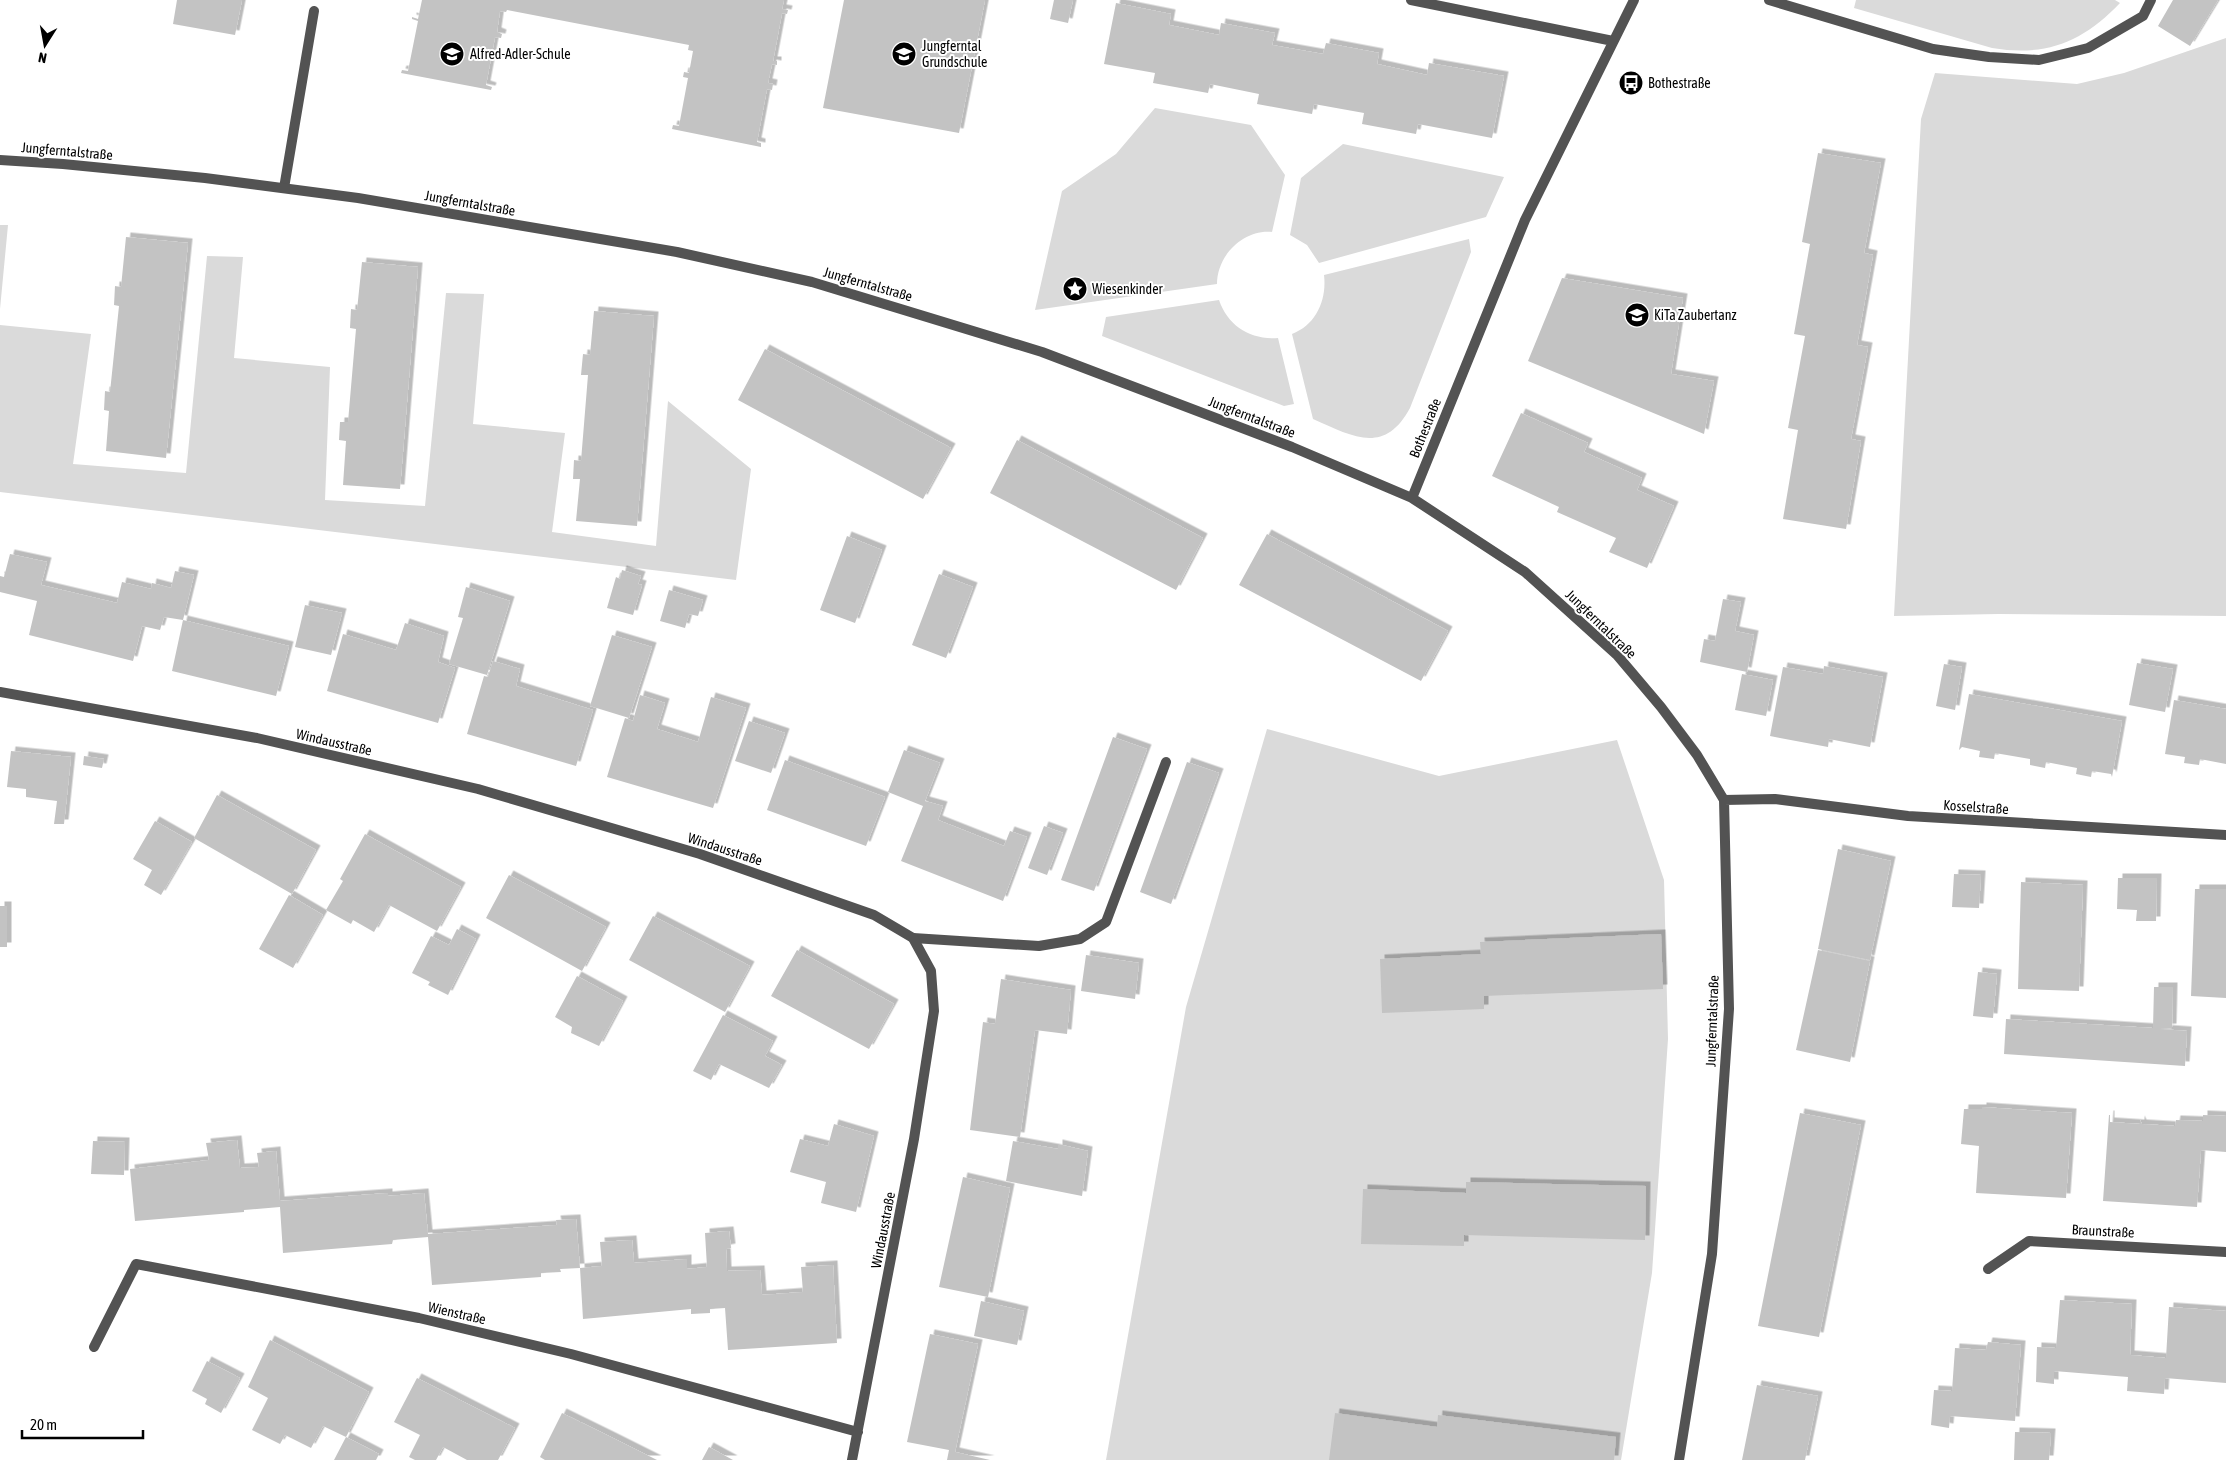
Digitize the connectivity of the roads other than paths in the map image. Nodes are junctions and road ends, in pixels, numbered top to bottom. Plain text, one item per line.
1 (1411, 0) edge
2 (1634, 0) edge
3 (1769, 0) edge
4 (2151, 0) edge
5 (314, 11) dead end
6 (1613, 41) junction
7 (0, 160) edge
8 (284, 188) junction
9 (1412, 498) junction
10 (0, 692) edge
11 (1166, 762) dead end
12 (1724, 800) junction
13 (2226, 835) edge
14 (913, 938) junction
15 (2226, 1252) edge
16 (1988, 1269) dead end
17 (94, 1347) dead end
18 (858, 1432) junction
19 (852, 1460) edge
20 (1679, 1460) edge

1 - 6 street
2 - 6 street, Bothestraße
3 - 4 street
5 - 8 street
6 - 9 street, Bothestraße
7 - 8 street, Jungferntalstraße
8 - 9 street, Jungferntalstraße
9 - 12 street, Jungferntalstraße
10 - 14 street, Windausstraße
11 - 14 street
12 - 13 street, Kosselstraße
12 - 20 street, Jungferntalstraße
14 - 18 street, Windausstraße
15 - 16 street, Braunstraße
17 - 18 street, Wienstraße
18 - 19 street, Windausstraße

